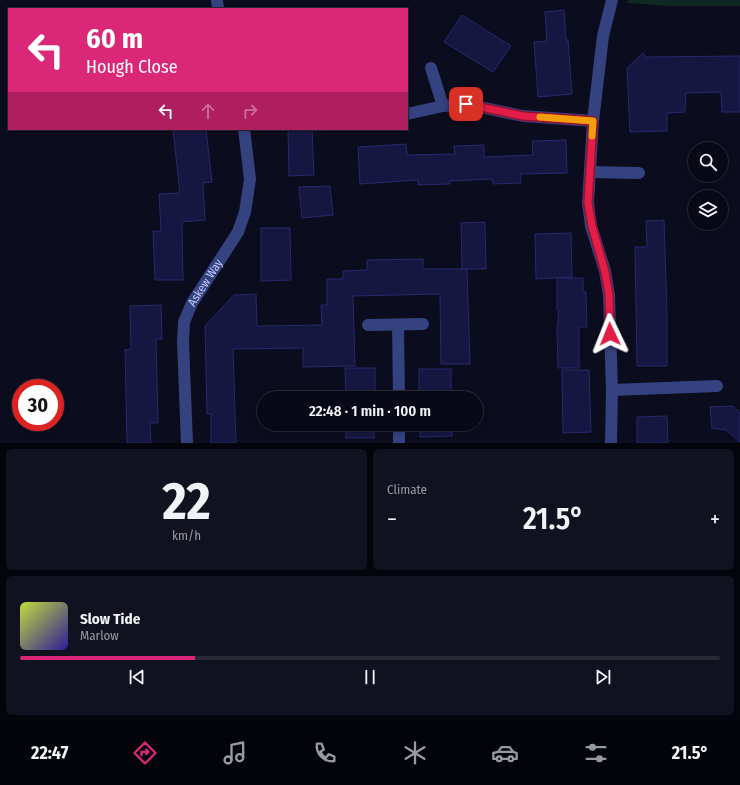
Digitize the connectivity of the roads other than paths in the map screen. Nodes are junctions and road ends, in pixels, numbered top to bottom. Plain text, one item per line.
1 (612, 0) edge
2 (432, 68) dead end
3 (443, 106) junction
4 (408, 114) edge
5 (593, 121) junction
6 (244, 130) edge
7 (590, 172) junction
8 (639, 173) dead end
9 (398, 324) junction
10 (423, 324) dead end
11 (368, 325) dead end
12 (718, 386) dead end
13 (612, 390) junction
14 (399, 391) edge
15 (399, 431) edge
16 (187, 443) edge
17 (399, 443) edge
18 (611, 443) edge

1 - 5 street
2 - 3 street
3 - 4 street
3 - 5 street
5 - 7 street
6 - 16 street, Askew Way
7 - 8 street
7 - 13 street
9 - 10 street
9 - 11 street
9 - 14 street
12 - 13 street
13 - 18 street
15 - 17 street

